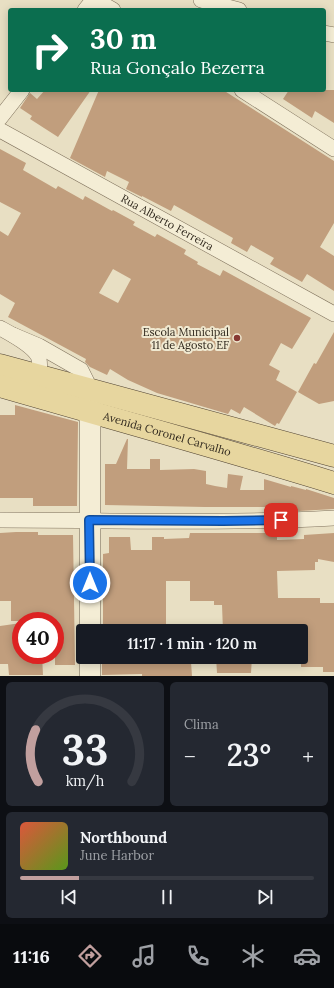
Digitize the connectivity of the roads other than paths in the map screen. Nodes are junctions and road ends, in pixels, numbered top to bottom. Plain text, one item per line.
1 (94, 0) edge
2 (201, 0) edge
3 (87, 8) edge
4 (109, 8) edge
5 (231, 8) edge
6 (20, 92) edge
7 (245, 92) edge
8 (0, 118) edge
9 (0, 130) edge
10 (334, 149) edge
11 (334, 314) edge
12 (0, 328) edge
13 (13, 335) junction
14 (0, 365) edge
15 (39, 375) junction
16 (0, 386) edge
17 (90, 388) junction
18 (90, 412) junction
19 (334, 456) edge
20 (334, 483) edge
21 (334, 518) edge
22 (0, 520) edge
23 (89, 520) junction
24 (90, 624) edge
25 (90, 664) edge
26 (90, 676) edge

1 - 3 street
1 - 4 street
2 - 5 street
6 - 8 street
7 - 10 street
9 - 11 street, Rua Alberto Ferreira
12 - 13 street
13 - 15 street
13 - 17 street
14 - 15 main road, Avenida Coronel Carvalho
15 - 17 main road, Avenida Coronel Carvalho
16 - 18 main road, Avenida Coronel Carvalho
17 - 18 street
17 - 19 main road, Avenida Coronel Carvalho
18 - 20 main road, Avenida Coronel Carvalho
18 - 23 street
21 - 23 street
22 - 23 street
23 - 24 street
25 - 26 street

